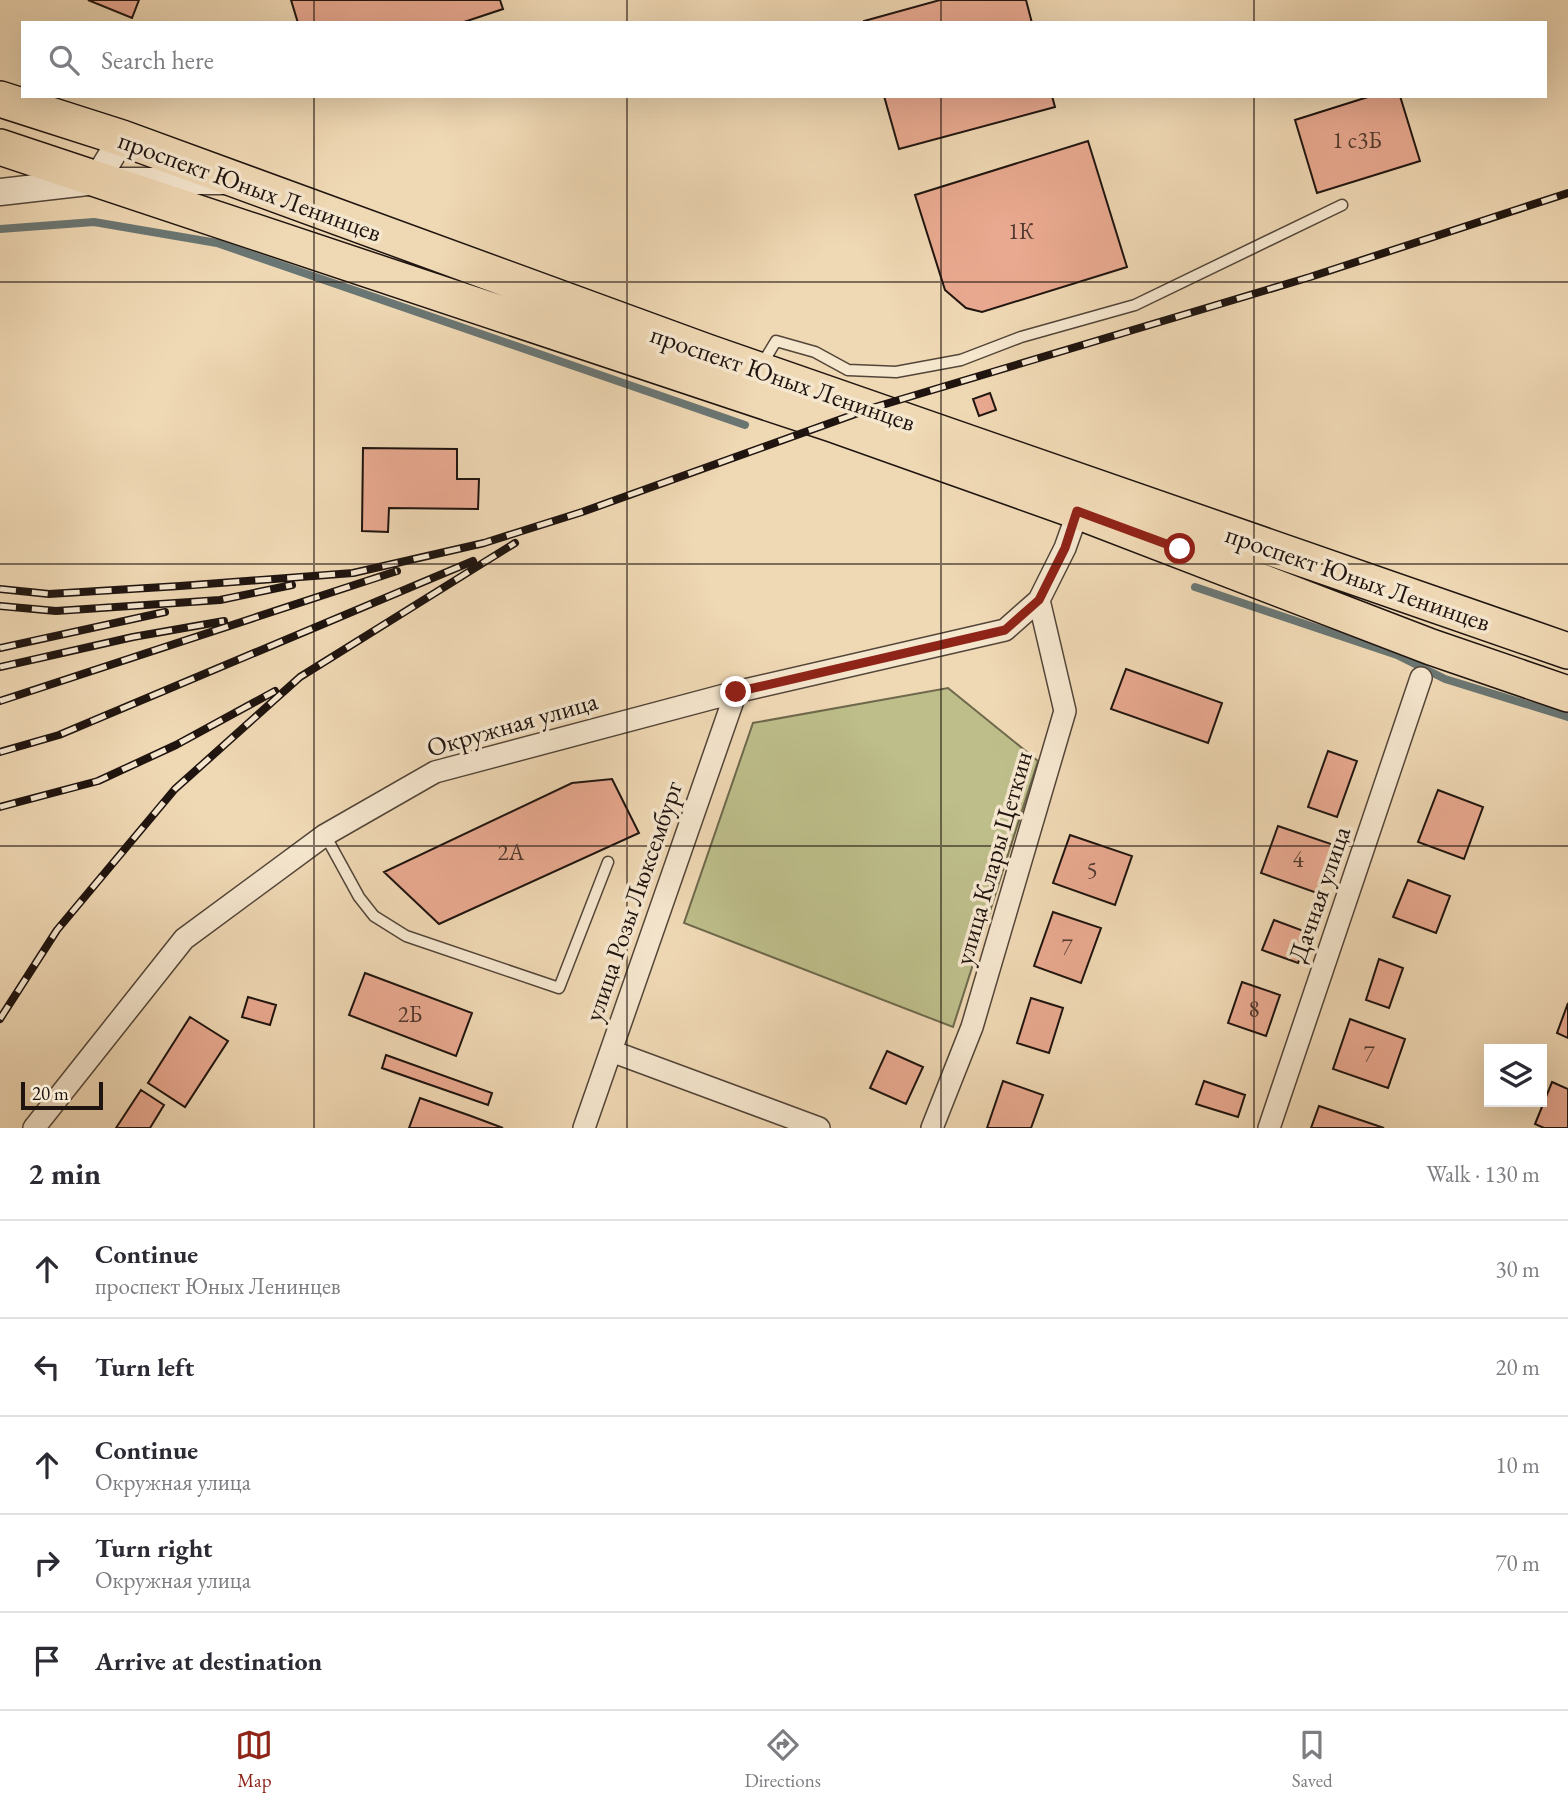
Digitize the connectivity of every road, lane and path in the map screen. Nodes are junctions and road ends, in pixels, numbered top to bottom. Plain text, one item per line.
1 (0, 99) edge
2 (122, 138) junction
3 (0, 147) edge
4 (96, 181) junction
5 (237, 181) junction
6 (0, 192) edge
7 (1342, 205) dead end
8 (759, 370) junction
9 (1083, 498) junction
10 (1039, 600) junction
11 (1568, 652) edge
12 (1421, 678) dead end
13 (736, 692) junction
14 (1568, 694) edge
15 (325, 835) junction
16 (608, 862) dead end
17 (611, 1051) junction
18 (34, 1128) edge
19 (584, 1128) edge
20 (819, 1128) edge
21 (932, 1128) edge
22 (1269, 1128) edge

1 - 2 main road, проспект Юных Ленинцев
2 - 4 street
2 - 5 main road, проспект Юных Ленинцев
3 - 4 main road, проспект Юных Ленинцев
4 - 5 street
4 - 6 street
4 - 9 main road, проспект Юных Ленинцев
5 - 8 main road, проспект Юных Ленинцев
7 - 8 lane
8 - 9 main road, проспект Юных Ленинцев
9 - 10 street
9 - 11 main road, проспект Юных Ленинцев
9 - 14 main road, проспект Юных Ленинцев
10 - 13 street, Окружная улица
10 - 21 street, улица Клары Цеткин
12 - 22 street, Дачная улица
13 - 15 street, Окружная улица
13 - 17 street, улица Розы Люксембург
15 - 16 lane
15 - 18 street, Окружная улица
17 - 19 street, улица Розы Люксембург
17 - 20 street

